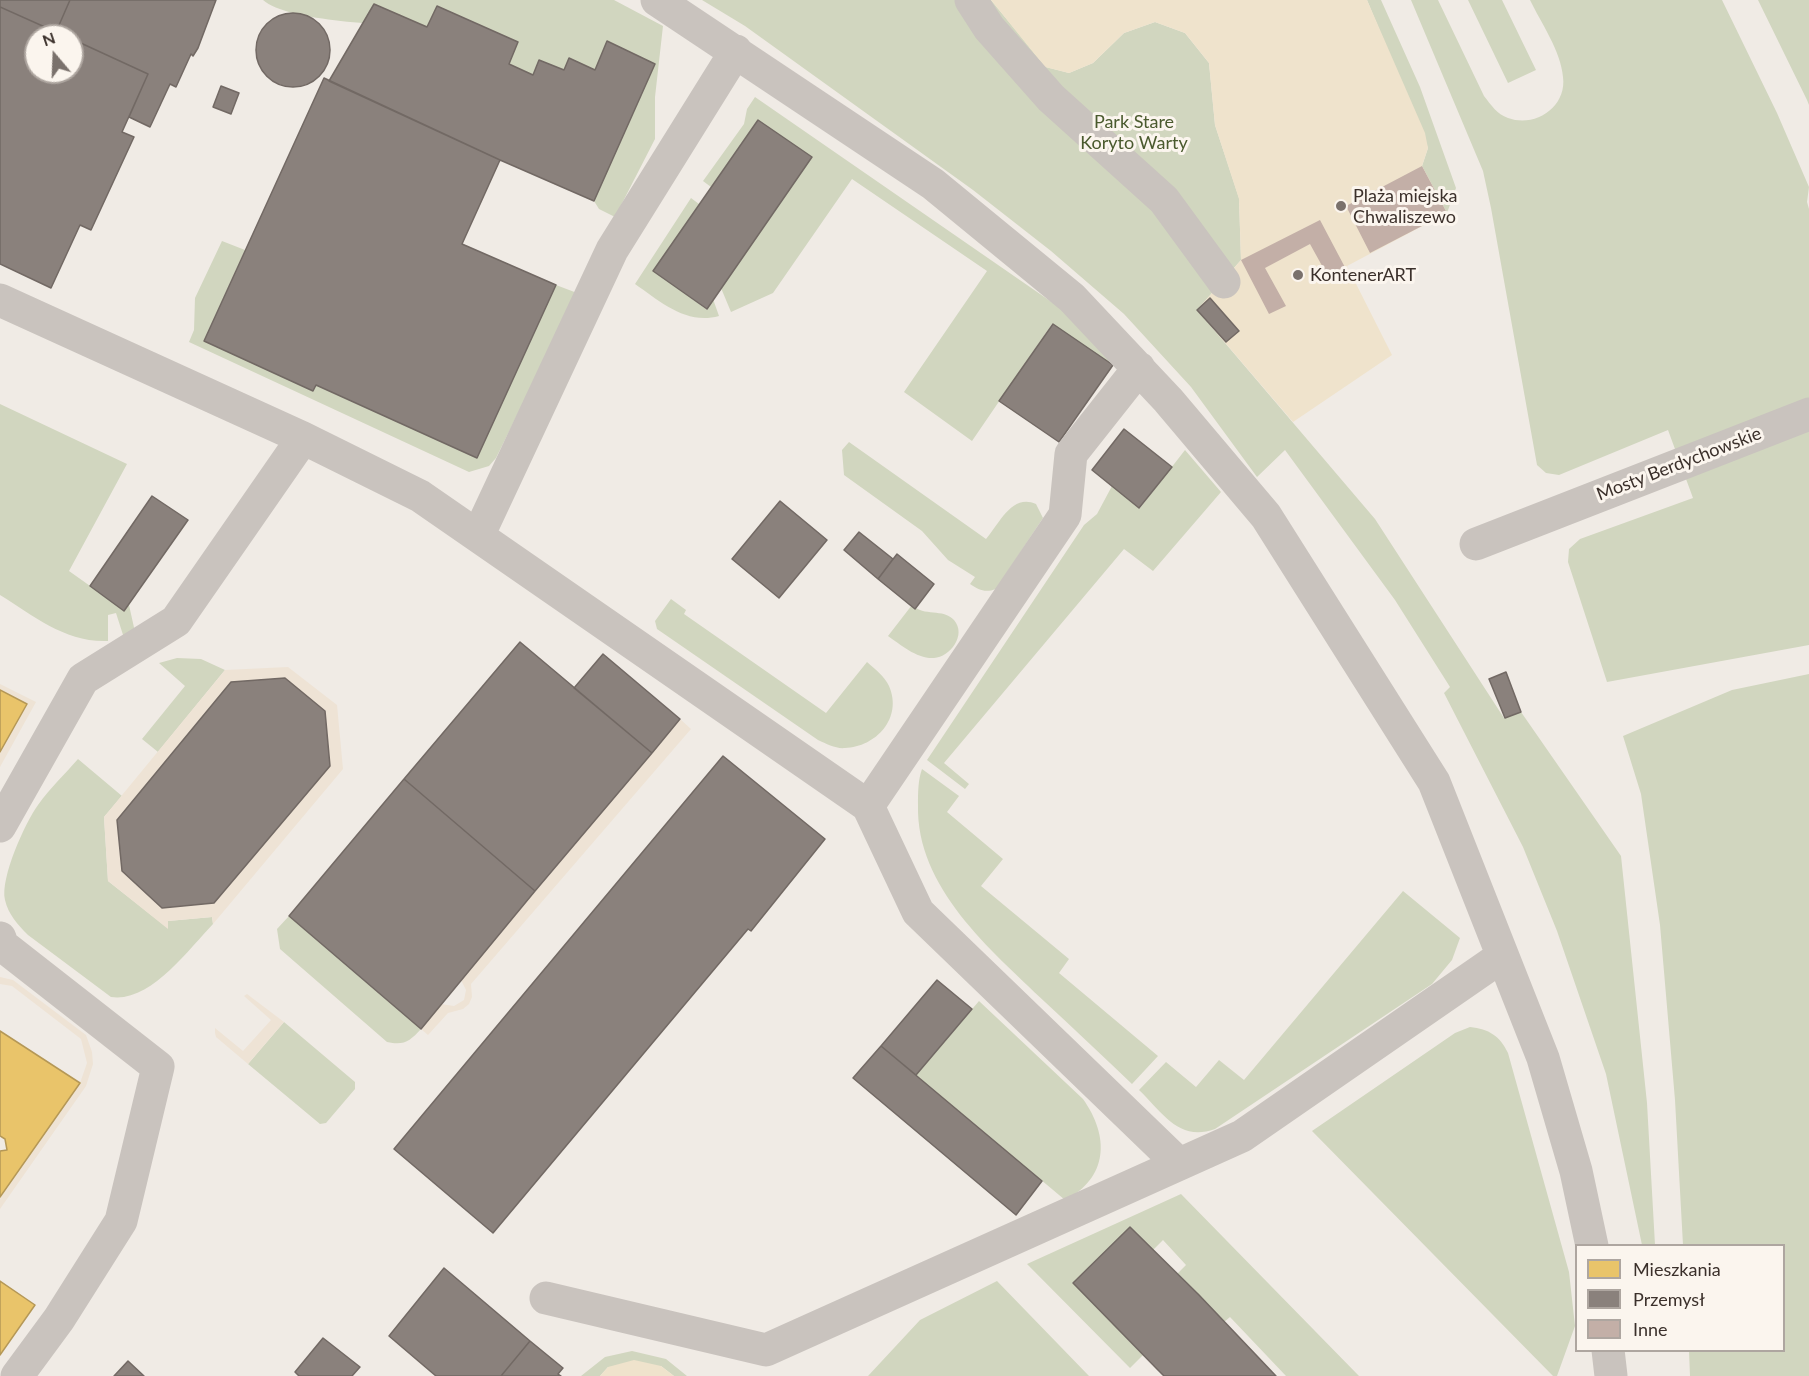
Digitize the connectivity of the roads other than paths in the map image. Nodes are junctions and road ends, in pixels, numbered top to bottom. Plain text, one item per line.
1 (657, 0) edge
2 (971, 0) edge
3 (736, 51) junction
4 (1224, 282) dead end
5 (0, 300) edge
6 (1138, 368) junction
7 (1809, 414) edge
8 (303, 438) junction
9 (478, 536) junction
10 (1476, 544) dead end
11 (867, 806) junction
12 (0, 826) edge
13 (0, 938) edge
14 (1501, 957) junction
15 (1178, 1163) junction
16 (1592, 1244) edge
17 (546, 1298) dead end
18 (1608, 1352) edge
19 (17, 1376) edge
20 (1611, 1376) edge

1 - 3 street
2 - 4 street
3 - 6 street
3 - 9 street
5 - 8 street
6 - 11 street
6 - 14 street
7 - 10 street, Mosty Berdychowskie
8 - 9 street
8 - 12 street
9 - 11 street
11 - 15 street
13 - 19 street
14 - 15 street
14 - 16 street
15 - 17 street
18 - 20 street

